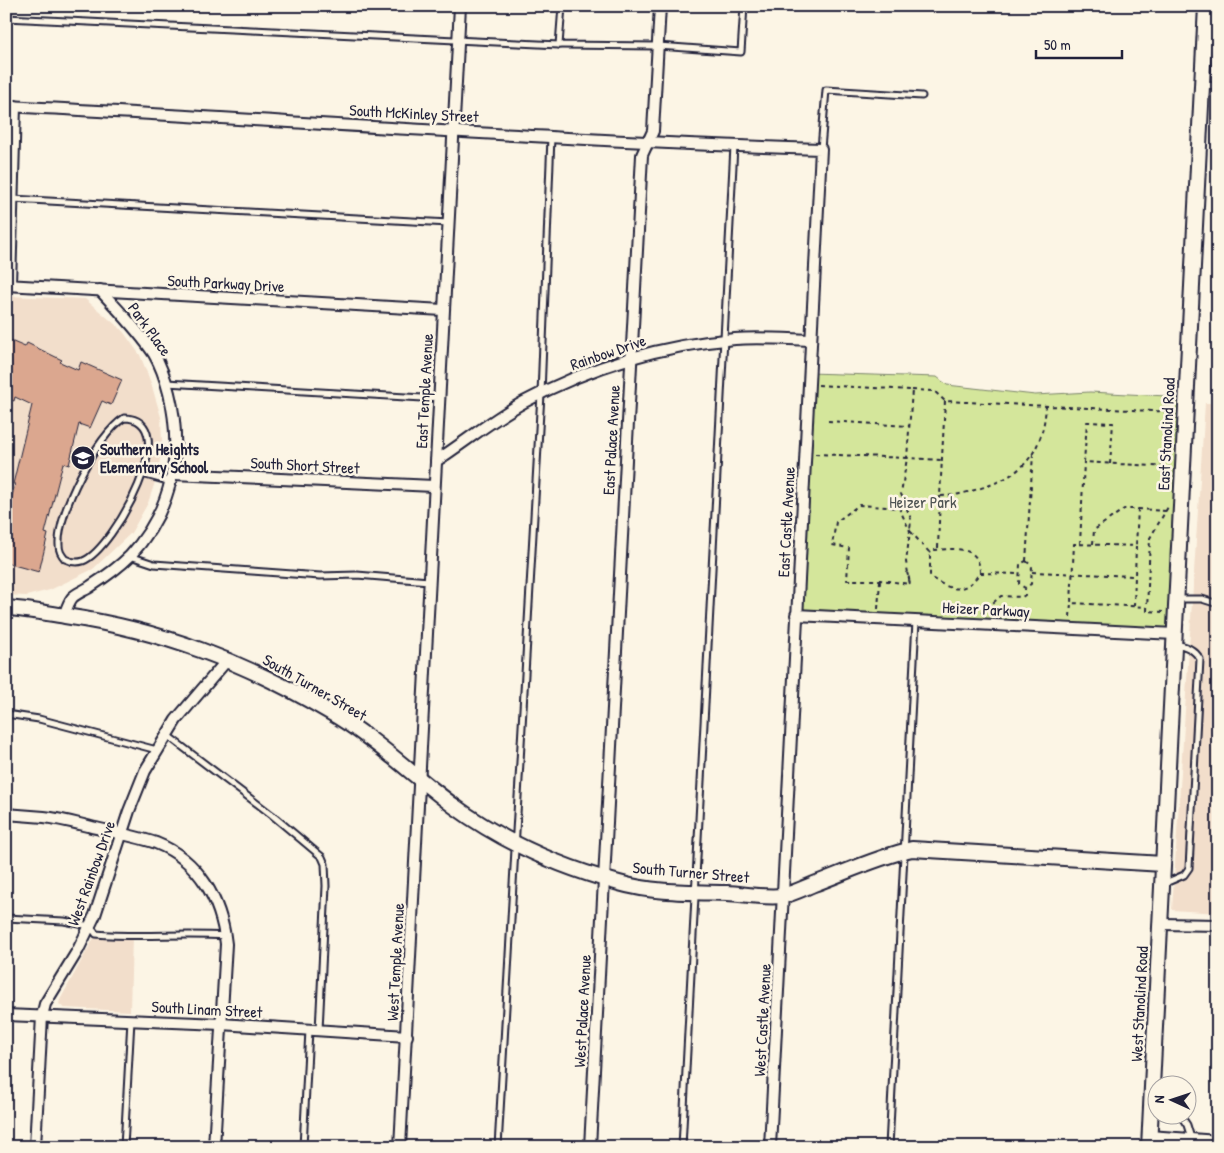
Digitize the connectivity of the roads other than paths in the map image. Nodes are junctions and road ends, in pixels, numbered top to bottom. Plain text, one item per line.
1 (460, 6) edge
2 (562, 6) edge
3 (660, 6) edge
4 (744, 6) edge
5 (1206, 6) edge
6 (6, 18) edge
7 (458, 40) junction
8 (559, 45) junction
9 (658, 46) junction
10 (1202, 85) junction
11 (1218, 86) edge
12 (922, 96) dead end
13 (11, 106) edge
14 (453, 130) junction
15 (551, 137) junction
16 (647, 143) junction
17 (734, 146) junction
18 (821, 149) junction
19 (12, 199) junction
20 (448, 223) junction
21 (8, 285) edge
22 (100, 290) junction
23 (444, 310) junction
24 (725, 340) junction
25 (811, 340) junction
26 (630, 358) junction
27 (166, 382) junction
28 (541, 394) junction
29 (439, 396) junction
30 (436, 461) junction
31 (142, 474) junction
32 (172, 478) junction
33 (434, 486) junction
34 (130, 556) junction
35 (430, 581) junction
36 (1176, 599) junction
37 (1218, 604) edge
38 (6, 608) edge
39 (796, 614) junction
40 (64, 616) junction
41 (916, 620) junction
42 (1175, 639) junction
43 (228, 659) junction
44 (6, 714) edge
45 (166, 735) junction
46 (157, 750) junction
47 (420, 778) junction
48 (6, 814) edge
49 (122, 834) junction
50 (514, 842) junction
51 (905, 851) junction
52 (1163, 864) junction
53 (604, 878) junction
54 (1162, 884) junction
55 (696, 892) junction
56 (783, 896) junction
57 (6, 918) edge
58 (1161, 924) junction
59 (1218, 925) edge
60 (90, 926) junction
61 (225, 936) junction
62 (6, 1014) edge
63 (42, 1016) junction
64 (131, 1020) junction
65 (221, 1024) junction
66 (314, 1030) junction
67 (406, 1036) junction
68 (1155, 1076) edge
69 (1151, 1126) edge
70 (1187, 1126) edge
71 (1191, 1139) junction
72 (1218, 1141) edge
73 (1149, 1142) edge
74 (35, 1147) edge
75 (124, 1147) edge
76 (214, 1147) edge
77 (304, 1147) edge
78 (400, 1147) edge
79 (498, 1147) edge
80 (590, 1147) edge
81 (682, 1147) edge
82 (770, 1147) edge
83 (889, 1147) edge

1 - 7 street, East Temple Avenue
2 - 8 lane
3 - 9 street, East Palace Avenue
4 - 9 lane
5 - 10 main road, East Stanolind Road
6 - 7 lane
7 - 8 lane
7 - 14 street, East Temple Avenue
8 - 9 lane
9 - 16 street, East Palace Avenue
10 - 11 lane
10 - 36 main road, East Stanolind Road
12 - 18 lane
13 - 14 street, South McKinley Street
13 - 19 street
14 - 15 street, South McKinley Street
14 - 20 street, East Temple Avenue
15 - 16 street, South McKinley Street
15 - 28 lane
16 - 17 street, South McKinley Street
16 - 26 street, East Palace Avenue
17 - 18 street, South McKinley Street
17 - 24 lane
18 - 25 street, East Castle Avenue
19 - 20 lane
19 - 21 street
20 - 23 street, East Temple Avenue
21 - 22 street, South Parkway Drive
22 - 23 street, South Parkway Drive
22 - 27 street, Park Place
23 - 29 street, East Temple Avenue
24 - 25 street, Rainbow Drive
24 - 26 street, Rainbow Drive
24 - 55 lane
25 - 39 street, East Castle Avenue
26 - 28 street, Rainbow Drive
26 - 53 street, East Palace Avenue
27 - 29 lane
27 - 32 street, Park Place
28 - 30 street, Rainbow Drive
28 - 50 lane
29 - 30 street, East Temple Avenue
30 - 33 street, East Temple Avenue
31 - 31 lane
31 - 32 lane
32 - 33 street, South Short Street
32 - 34 street, Park Place
33 - 35 street, East Temple Avenue
34 - 35 lane
34 - 40 street, Park Place
35 - 47 street, East Temple Avenue
36 - 37 lane
36 - 42 main road, East Stanolind Road
38 - 40 main road, South Turner Street
39 - 41 street, Heizer Parkway
39 - 56 street, East Castle Avenue
40 - 43 main road, South Turner Street
41 - 42 street, Heizer Parkway
41 - 51 lane
42 - 52 main road, East Stanolind Road
42 - 54 lane
43 - 45 street, West Rainbow Drive
43 - 47 main road, South Turner Street
44 - 46 lane
45 - 46 street, West Rainbow Drive
45 - 66 lane
46 - 49 street, West Rainbow Drive
47 - 50 main road, South Turner Street
47 - 67 street, West Temple Avenue
48 - 49 street
49 - 60 street, West Rainbow Drive
49 - 61 street
50 - 53 main road, South Turner Street
50 - 79 lane
51 - 52 main road, South Turner Street
51 - 56 main road, South Turner Street
51 - 83 lane
52 - 54 main road, West Stanolind Road
53 - 55 main road, South Turner Street
53 - 80 street, West Palace Avenue
54 - 58 main road, West Stanolind Road
55 - 56 main road, South Turner Street
55 - 81 lane
56 - 82 street, West Castle Avenue
57 - 60 lane
58 - 59 street
58 - 68 main road, West Stanolind Road
60 - 61 lane
60 - 63 street, West Rainbow Drive
61 - 65 street
62 - 63 street, South Linam Street
63 - 64 street, South Linam Street
63 - 74 street, West Rainbow Drive
64 - 65 street, South Linam Street
64 - 75 lane
65 - 66 street, South Linam Street
65 - 76 street
66 - 67 street, South Linam Street
66 - 77 lane
67 - 78 street, West Temple Avenue
69 - 73 main road, West Stanolind Road
70 - 71 lane
71 - 72 street
71 - 73 street

